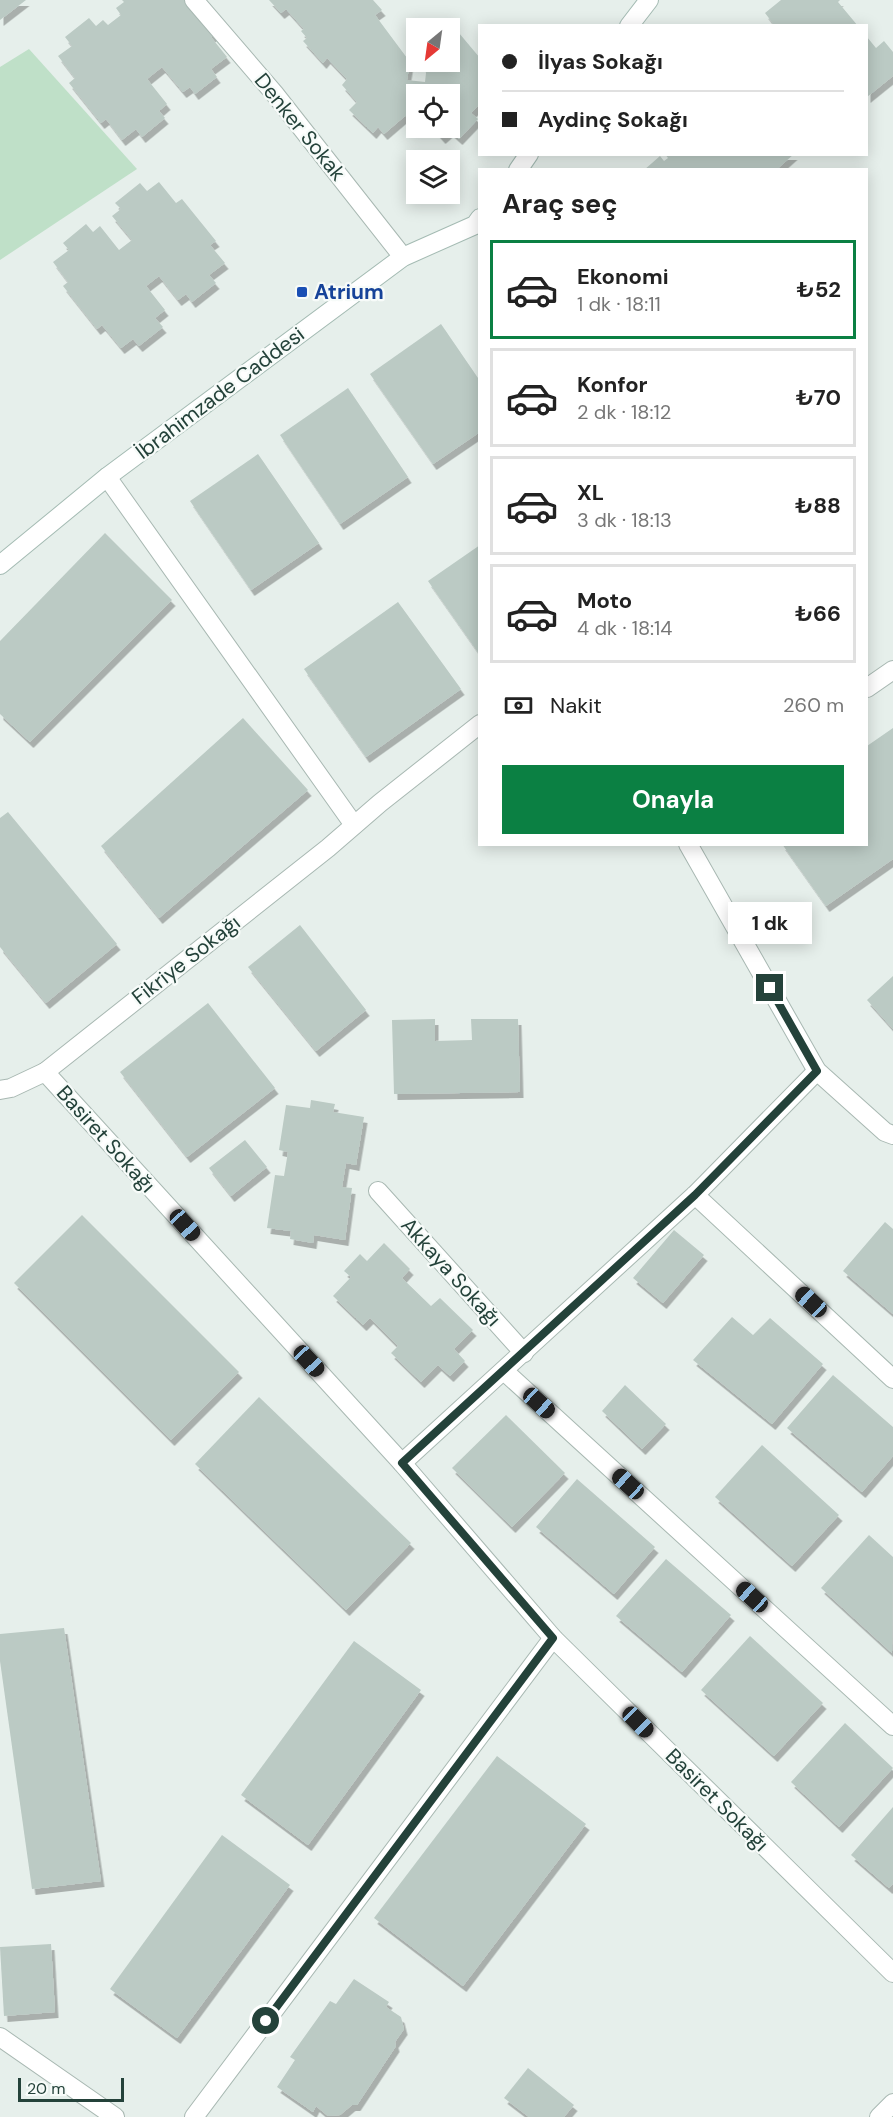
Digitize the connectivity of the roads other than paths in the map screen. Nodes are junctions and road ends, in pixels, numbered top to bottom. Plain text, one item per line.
1 (194, 0) edge
2 (649, 0) edge
3 (631, 24) edge
4 (478, 226) edge
5 (403, 256) junction
6 (107, 477) junction
7 (0, 565) edge
8 (893, 670) edge
9 (868, 687) edge
10 (478, 726) edge
11 (354, 825) junction
12 (689, 846) edge
13 (817, 1071) junction
14 (45, 1072) junction
15 (0, 1090) edge
16 (893, 1135) edge
17 (378, 1191) dead end
18 (695, 1195) junction
19 (524, 1353) junction
20 (504, 1371) junction
21 (893, 1379) edge
22 (402, 1463) junction
23 (553, 1638) junction
24 (893, 1726) edge
25 (893, 1973) edge
26 (0, 2037) edge
27 (893, 2103) edge
28 (115, 2117) edge
29 (194, 2117) edge
30 (879, 2117) edge

1 - 5 street, Denker Sokak
2 - 3 street
4 - 5 street, İbrahimzade Caddesi
5 - 6 street, İbrahimzade Caddesi
6 - 7 street, İbrahimzade Caddesi
6 - 11 street
8 - 9 street
10 - 11 street, Fikriye Sokağı
11 - 14 street, Fikriye Sokağı
12 - 13 street
13 - 16 street
13 - 18 street
14 - 15 street, Basiret Sokağı
14 - 22 street, Basiret Sokağı
17 - 19 street, Akkaya Sokağı
18 - 19 street
18 - 21 street
19 - 20 street
20 - 22 street
20 - 24 street
22 - 23 street, Basiret Sokağı
23 - 25 street, Basiret Sokağı
23 - 29 street
26 - 28 street
27 - 30 street

